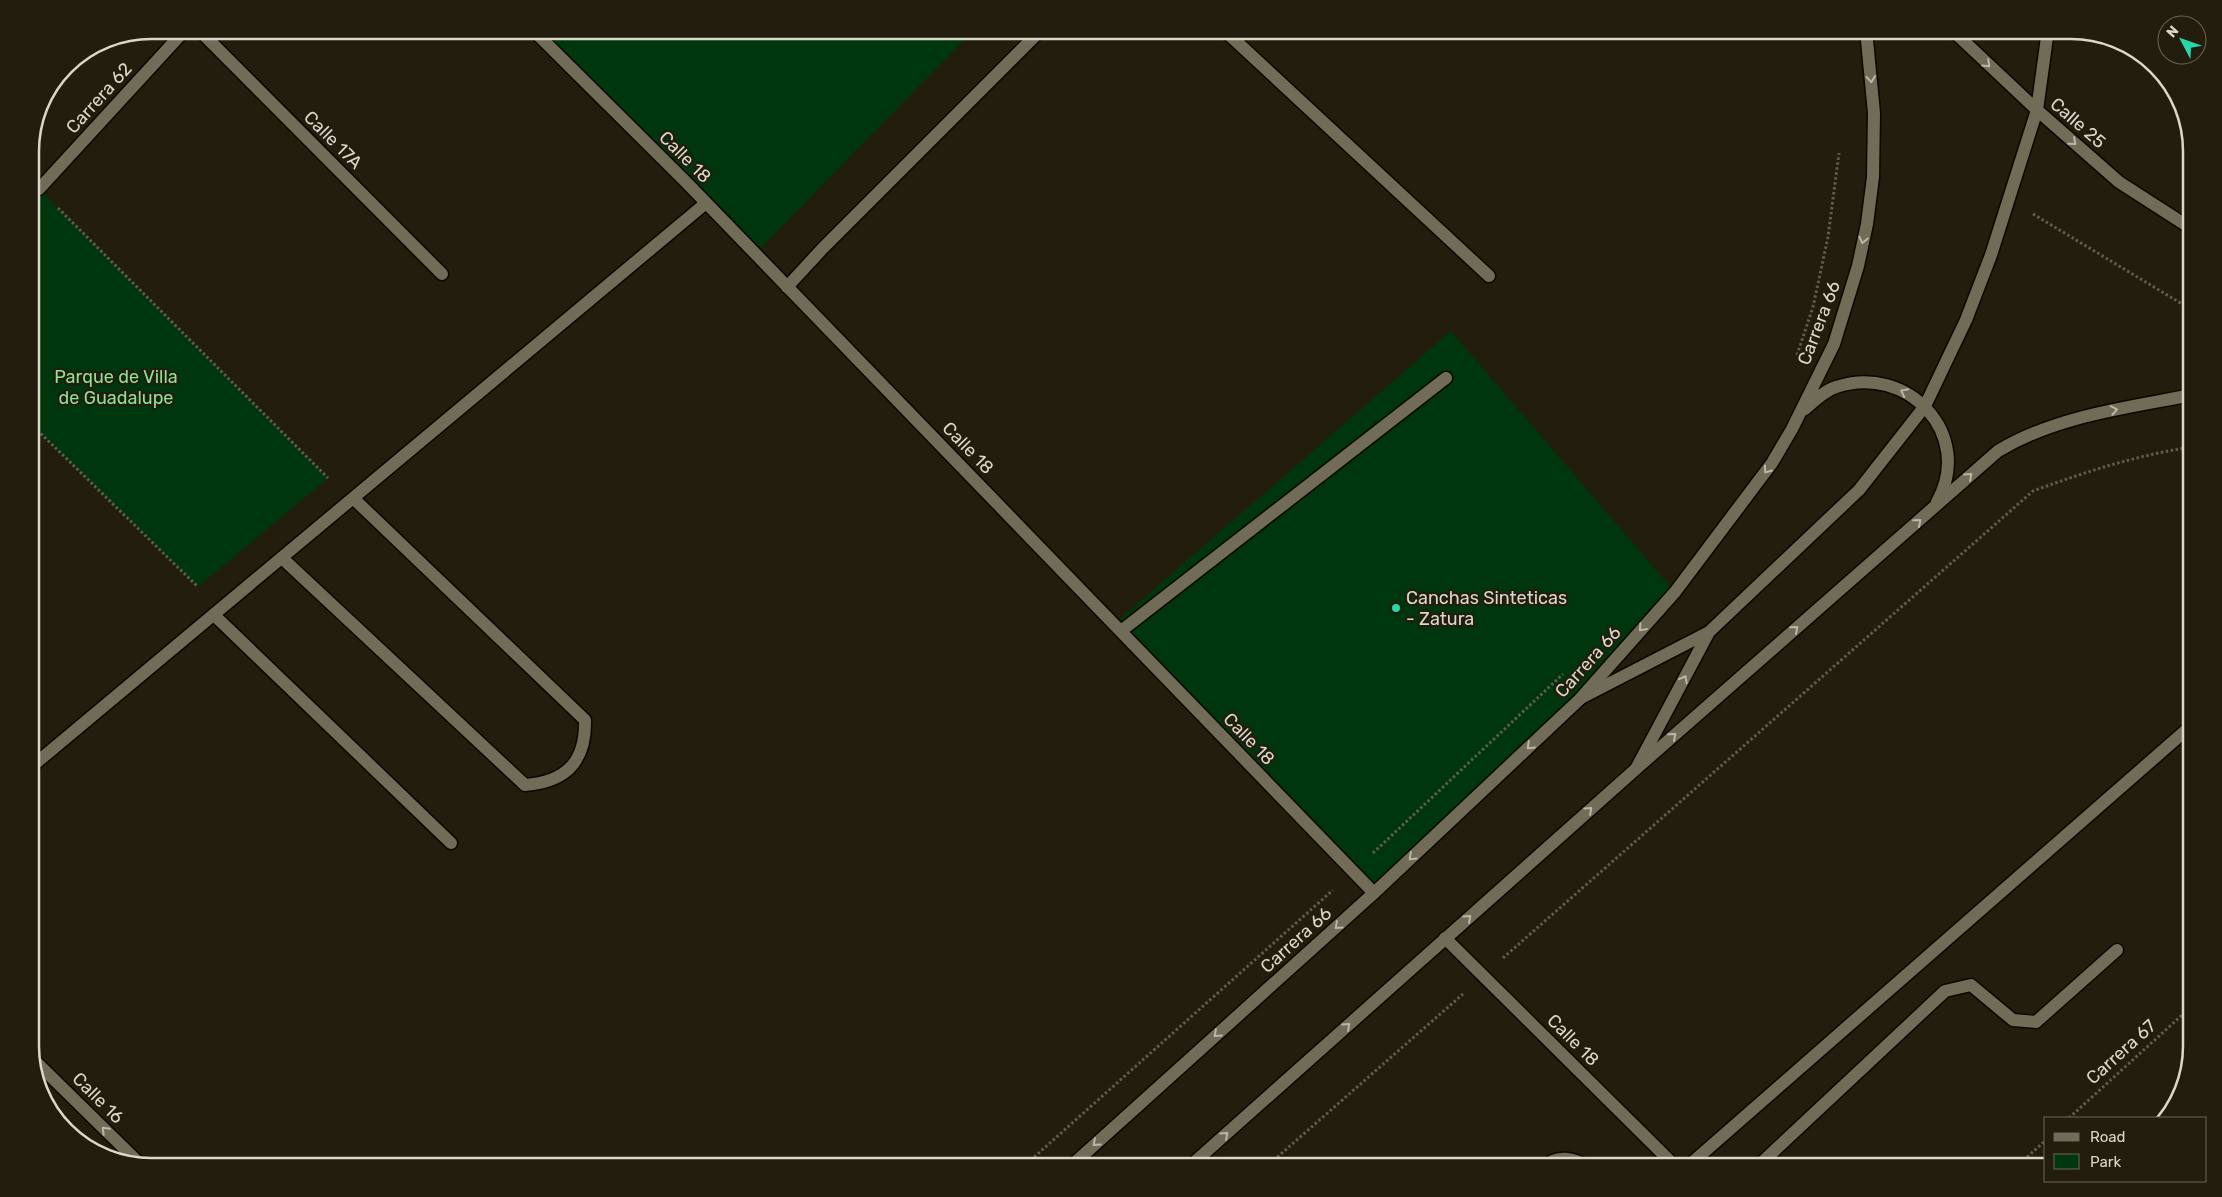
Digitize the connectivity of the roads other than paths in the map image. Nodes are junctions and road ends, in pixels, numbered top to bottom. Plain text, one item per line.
1 (177, 39) edge
2 (208, 39) edge
3 (542, 39) edge
4 (1032, 39) edge
5 (1234, 39) edge
6 (1867, 39) edge
7 (1962, 39) edge
8 (2047, 39) edge
9 (2037, 110) junction
10 (39, 189) road end
11 (706, 203) junction
12 (2183, 223) edge
13 (442, 274) dead end
14 (1489, 276) dead end
15 (787, 287) junction
16 (1446, 378) dead end
17 (2183, 397) edge
18 (1925, 406) junction
19 (1792, 429) junction
20 (353, 498) junction
21 (1933, 509) junction
22 (282, 558) junction
23 (214, 615) junction
24 (1121, 631) junction
25 (1708, 632) junction
26 (1580, 699) junction
27 (2183, 733) edge
28 (39, 761) edge
29 (1636, 768) junction
30 (451, 843) dead end
31 (1374, 893) junction
32 (1445, 938) junction
33 (2117, 950) dead end
34 (41, 1067) edge
35 (132, 1156) edge
36 (1080, 1158) edge
37 (1199, 1158) edge
38 (1663, 1158) edge
39 (1697, 1158) edge
40 (1767, 1158) edge

1 - 10 main road, Carrera 62
2 - 13 main road, Calle 17A
3 - 11 main road, Calle 18
4 - 15 main road
5 - 14 main road
6 -> 19 main road, Carrera 66
7 -> 9 main road, Calle 25
8 - 9 main road
9 -> 12 main road, Calle 25
9 - 18 main road
11 - 15 main road, Calle 18
11 - 20 main road
15 - 24 main road, Calle 18
16 - 24 main road
21 -> 17 main road
18 -> 19 main road
18 - 21 main road
18 - 25 main road
19 -> 26 main road, Carrera 66
20 - 22 main road
20 - 22 main road
29 -> 21 main road
22 - 23 main road
23 - 28 main road
23 - 30 main road
24 - 31 main road, Calle 18
25 - 26 main road
29 -> 25 main road
26 -> 31 main road, Carrera 66
27 - 39 main road
32 -> 29 main road
31 -> 36 main road, Carrera 66
37 -> 32 main road
32 - 38 main road, Calle 18
33 - 40 main road
35 -> 34 main road, Calle 16

